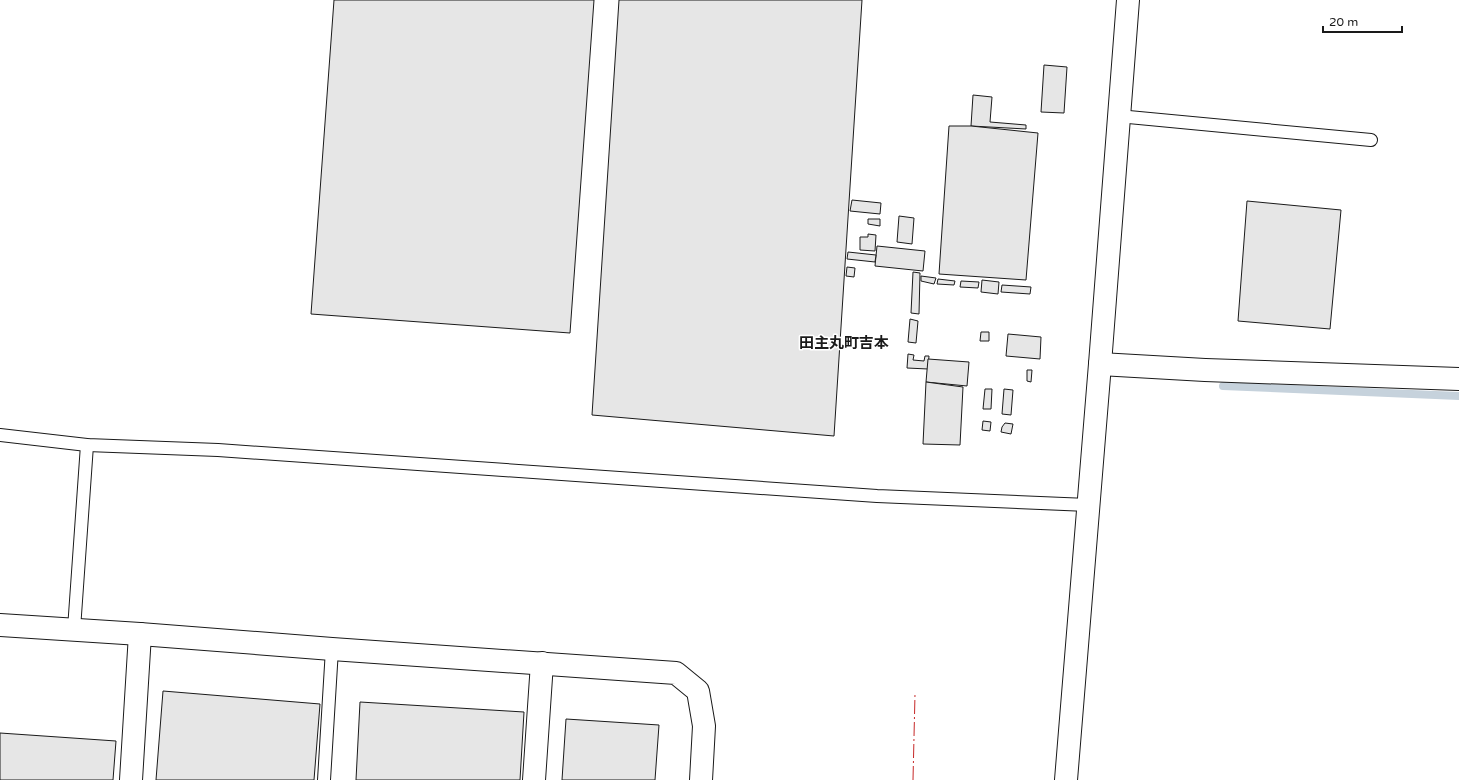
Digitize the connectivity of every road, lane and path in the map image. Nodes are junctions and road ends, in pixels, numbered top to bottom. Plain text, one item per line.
1 (1128, 0) edge
2 (1118, 116) junction
3 (1371, 140) dead end
4 (1100, 364) junction
5 (1459, 379) edge
6 (0, 435) edge
7 (87, 445) junction
8 (1088, 505) junction
9 (0, 625) edge
10 (74, 629) junction
11 (140, 634) junction
12 (332, 649) junction
13 (542, 664) junction
14 (131, 780) edge
15 (324, 780) edge
16 (534, 780) edge
17 (701, 780) edge
18 (1066, 780) edge

1 - 2 street
2 - 3 lane
2 - 4 street
4 - 5 street
4 - 8 street
6 - 7 lane
7 - 8 lane
7 - 10 lane
8 - 18 street
9 - 10 street
10 - 11 street
11 - 12 street
11 - 14 street
12 - 13 street
12 - 15 lane
13 - 16 street
13 - 17 street

